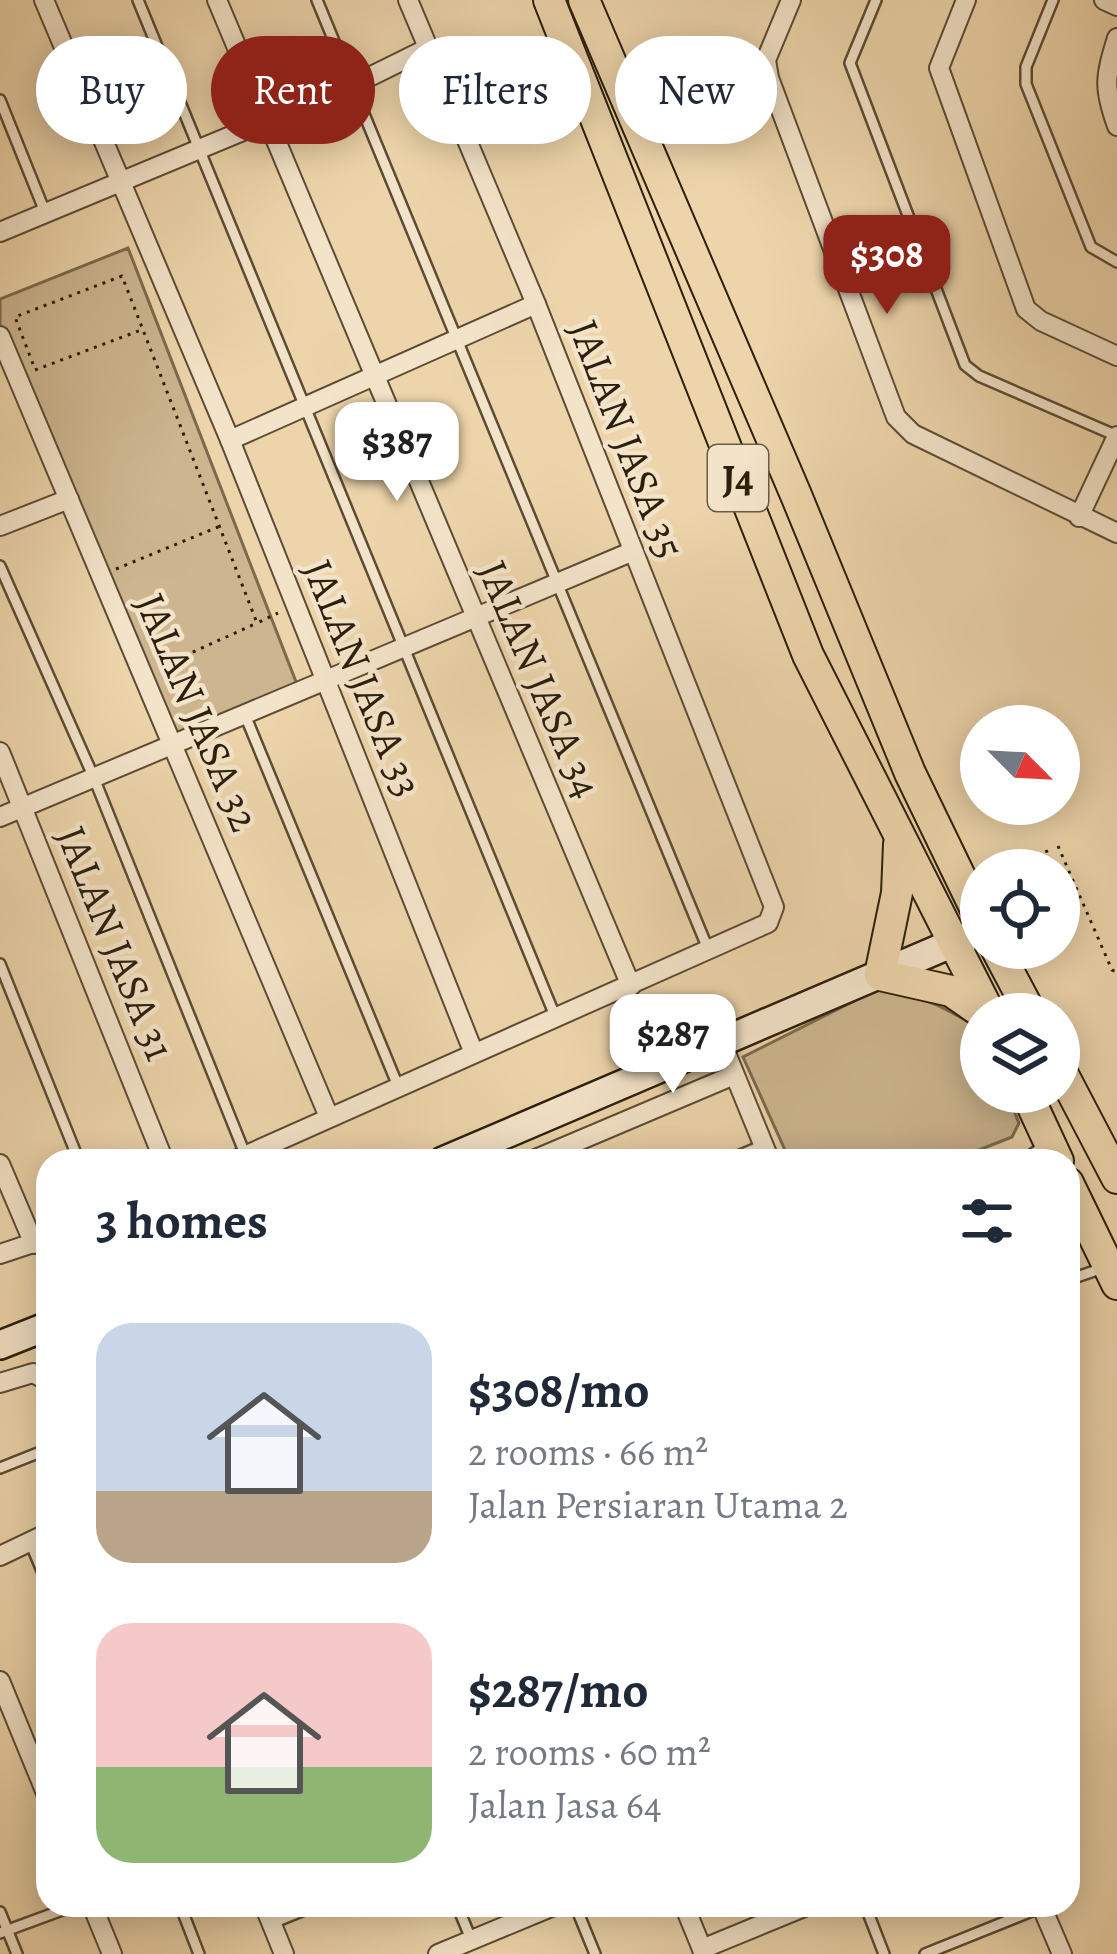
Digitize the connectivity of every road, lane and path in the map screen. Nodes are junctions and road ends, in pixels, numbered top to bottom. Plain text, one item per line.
1 (44, 0) edge
2 (137, 0) edge
3 (217, 0) edge
4 (316, 0) edge
5 (408, 0) edge
6 (548, 0) edge
7 (584, 0) edge
8 (791, 0) edge
9 (876, 0) edge
10 (965, 0) edge
11 (1053, 0) edge
12 (1104, 0) edge
13 (1117, 6) edge
14 (231, 36) edge
15 (331, 36) edge
16 (423, 36) edge
17 (1117, 38) edge
18 (0, 100) edge
19 (1117, 126) edge
20 (375, 143) edge
21 (211, 144) edge
22 (274, 144) edge
23 (468, 144) edge
24 (200, 148) junction
25 (118, 183) junction
26 (46, 212) junction
27 (0, 232) edge
28 (1117, 262) edge
29 (536, 304) junction
30 (143, 329) junction
31 (0, 336) edge
32 (458, 339) junction
33 (1117, 356) edge
34 (372, 374) junction
35 (304, 404) junction
36 (1117, 436) edge
37 (230, 440) junction
38 (796, 495) junction
39 (69, 499) junction
40 (754, 517) junction
41 (1078, 517) junction
42 (0, 526) edge
43 (219, 526) junction
44 (1117, 533) edge
45 (631, 552) junction
46 (0, 566) edge
47 (112, 570) dead end
48 (555, 585) junction
49 (295, 604) junction
50 (476, 619) junction
51 (257, 623) junction
52 (401, 649) junction
53 (150, 671) dead end
54 (326, 681) junction
55 (245, 715) junction
56 (173, 745) junction
57 (0, 752) edge
58 (94, 778) junction
59 (24, 808) junction
60 (0, 818) edge
61 (898, 838) junction
62 (1058, 846) dead end
63 (1059, 849) edge
64 (960, 877) edge
65 (1080, 897) edge
66 (960, 924) edge
67 (960, 941) edge
68 (708, 950) junction
69 (0, 964) edge
70 (1117, 972) edge
71 (880, 975) junction
72 (631, 986) junction
73 (960, 996) edge
74 (556, 1019) junction
75 (721, 1041) junction
76 (472, 1052) junction
77 (734, 1075) junction
78 (398, 1086) junction
79 (1080, 1107) edge
80 (1035, 1113) edge
81 (329, 1117) junction
82 (579, 1139) junction
83 (74, 1149) edge
84 (159, 1149) edge
85 (236, 1149) edge
86 (259, 1149) edge
87 (471, 1149) edge
88 (557, 1149) edge
89 (583, 1149) edge
90 (765, 1149) edge
91 (1052, 1149) edge
92 (0, 1164) edge
93 (1117, 1178) edge
94 (1080, 1208) edge
95 (36, 1232) edge
96 (36, 1243) edge
97 (0, 1254) edge
98 (1112, 1275) edge
99 (1080, 1279) edge
100 (36, 1331) edge
101 (0, 1345) edge
102 (36, 1374) edge
103 (0, 1383) edge
104 (36, 1454) edge
105 (0, 1468) edge
106 (36, 1539) edge
107 (0, 1556) edge
108 (0, 1681) edge
109 (9, 1729) edge
110 (36, 1777) edge
111 (0, 1912) edge
112 (44, 1917) edge
113 (97, 1917) edge
114 (185, 1917) edge
115 (269, 1917) edge
116 (465, 1917) edge
117 (532, 1917) edge
118 (579, 1917) edge
119 (689, 1917) edge
120 (782, 1917) edge
121 (870, 1917) edge
122 (1015, 1917) edge
123 (1047, 1917) edge
124 (3, 1932) edge
125 (481, 1943) edge
126 (703, 1952) edge
127 (17, 1954) edge
128 (112, 1954) edge
129 (199, 1954) edge
130 (284, 1954) edge
131 (438, 1954) edge
132 (595, 1954) edge
133 (884, 1954) edge
134 (925, 1954) edge
135 (1062, 1954) edge

1 - 25 street, JALAN JASA 33
2 - 24 lane
3 - 14 street, JALAN JASA 34
4 - 15 lane
5 - 16 street, JALAN JASA 35
6 - 40 main road, J4
7 - 38 main road, J4
8 - 41 street
9 - 36 lane
10 - 33 street
11 - 28 lane
12 - 13 street
17 - 19 street
18 - 26 lane
20 - 32 lane
21 - 24 street
22 - 34 street, JALAN JASA 34
23 - 29 street, JALAN JASA 35
24 - 25 street
24 - 35 lane
25 - 26 street
25 - 37 street, JALAN JASA 33
26 - 27 street
29 - 32 street
29 - 45 street, JALAN JASA 35
30 - 30 path
30 - 43 path
31 - 39 street, JALAN JASA 32
32 - 34 street
32 - 48 lane
34 - 35 street
34 - 50 street, JALAN JASA 34
35 - 37 street
35 - 52 lane
36 - 41 street
37 - 49 street, JALAN JASA 33
38 - 40 main road
38 - 64 main road, J4
39 - 42 street
39 - 56 street, JALAN JASA 32
40 - 61 main road, J4
41 - 44 street
43 - 47 path
43 - 51 path
45 - 48 street
45 - 68 street, JALAN JASA 35
46 - 58 lane
48 - 50 street
48 - 68 lane
49 - 51 path
49 - 54 street, JALAN JASA 33
50 - 52 street
50 - 72 street, JALAN JASA 34
51 - 53 path
52 - 54 street
52 - 74 lane
54 - 55 street
54 - 76 street, JALAN JASA 33
55 - 56 street
55 - 78 lane
56 - 58 street
56 - 81 street, JALAN JASA 32
57 - 59 street, JALAN JASA 31
58 - 59 street
58 - 85 lane
59 - 60 street
59 - 84 street, JALAN JASA 31
61 - 66 main road, J4
61 - 71 main road
62 - 63 path
65 - 70 path
67 - 71 street
68 - 72 street
69 - 83 lane
71 - 73 main road
71 - 75 street
72 - 74 street
74 - 76 street
75 - 77 street
75 - 87 street
76 - 78 street
77 - 82 street
77 - 90 street
78 - 81 street
79 - 93 main road
80 - 91 main road
81 - 86 street
82 - 88 street
82 - 89 street
92 - 95 street
94 - 98 main road
96 - 97 street
98 - 99 lane
100 - 101 street
102 - 103 street
104 - 105 lane
106 - 107 street
108 - 109 street
109 - 110 street
111 - 124 lane
112 - 124 lane
113 - 128 street
114 - 129 lane
115 - 130 street
116 - 125 lane
117 - 125 street
118 - 132 lane
119 - 126 street
120 - 126 street
121 - 133 lane
122 - 134 lane
123 - 135 street
124 - 127 lane
125 - 131 street

